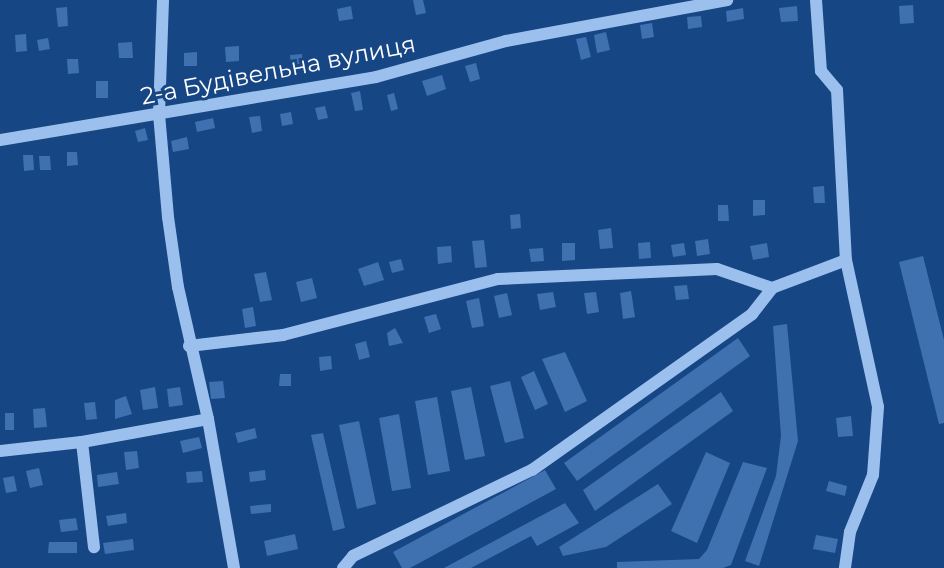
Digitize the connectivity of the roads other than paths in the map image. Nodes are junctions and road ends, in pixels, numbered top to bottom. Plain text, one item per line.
1 (163, 0) edge
2 (727, 0) edge
3 (816, 0) edge
4 (159, 114) junction
5 (0, 130) edge
6 (22, 138) junction
7 (0, 140) edge
8 (846, 260) junction
9 (772, 288) junction
10 (189, 345) junction
11 (208, 419) junction
12 (82, 442) junction
13 (0, 451) edge
14 (94, 547) dead end
15 (234, 568) edge
16 (343, 568) edge
17 (845, 568) edge

1 - 4 street
2 - 4 street, 2-а Будівельна вулиця
3 - 8 street
4 - 6 street, 2-а Будівельна вулиця
4 - 10 street
5 - 6 street
6 - 7 street, 2-а Будівельна вулиця
8 - 9 street
8 - 17 street
9 - 10 street
9 - 16 street
10 - 11 street
11 - 12 street
11 - 15 street
12 - 13 street
12 - 14 street

